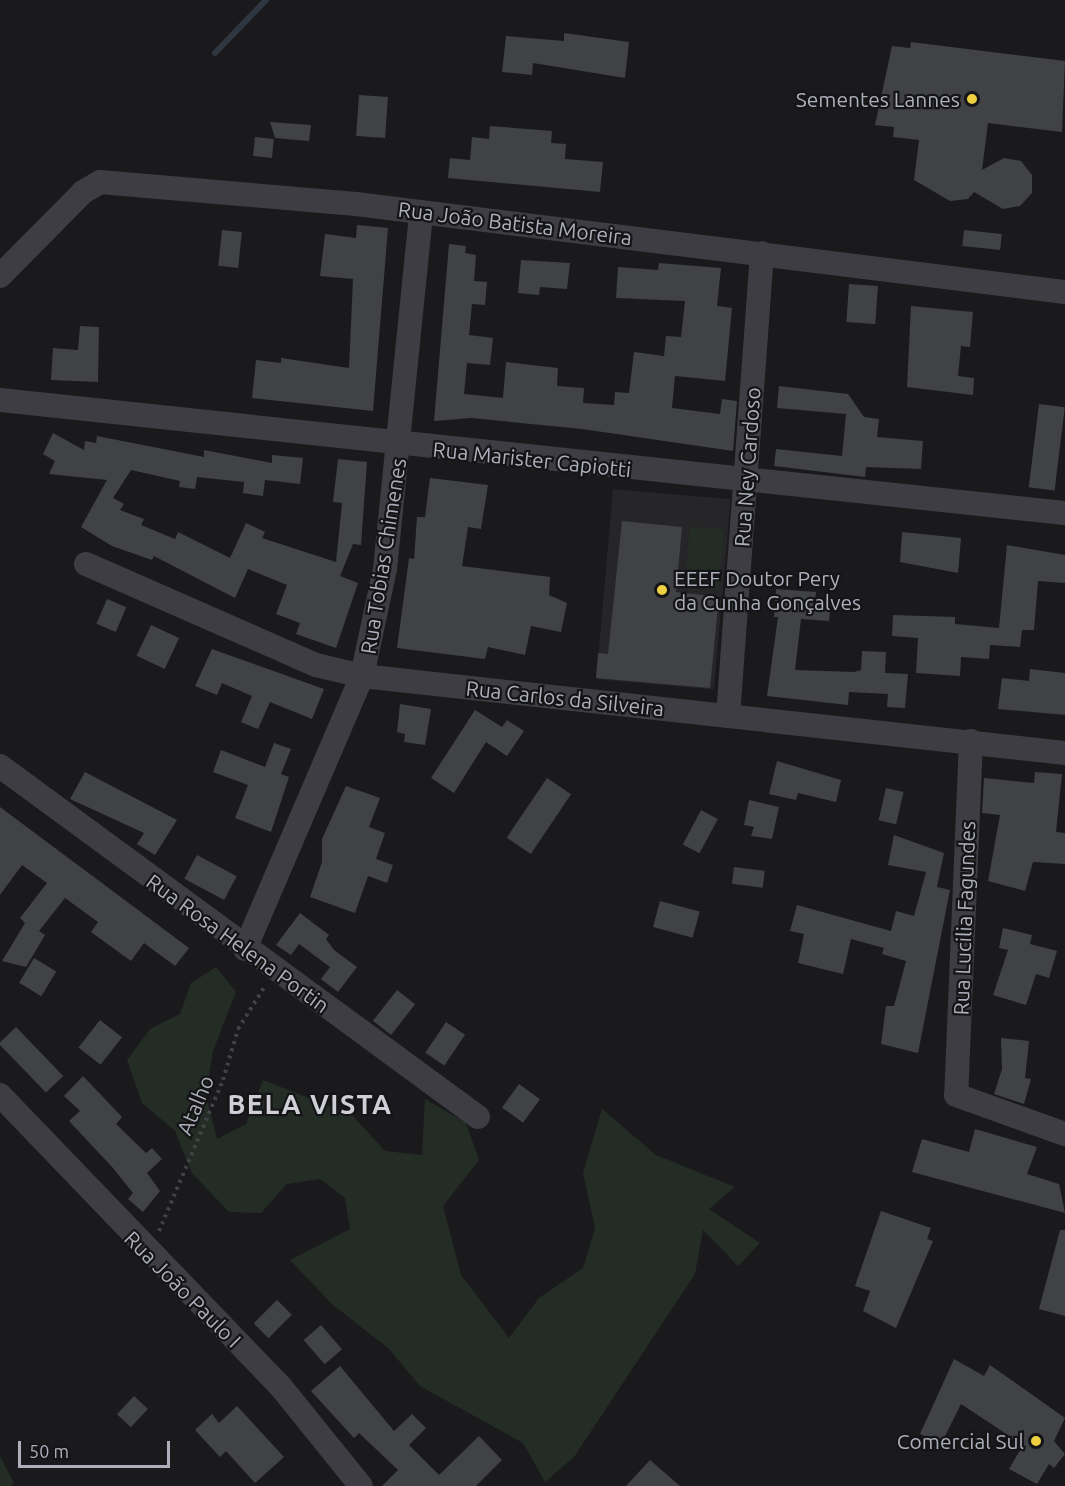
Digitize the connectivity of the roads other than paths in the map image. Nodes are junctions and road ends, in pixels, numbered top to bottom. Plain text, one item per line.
1 (421, 212) junction
2 (762, 253) junction
3 (0, 276) edge
4 (1065, 292) edge
5 (0, 400) edge
6 (401, 446) junction
7 (747, 482) junction
8 (1065, 513) edge
9 (86, 564) dead end
10 (362, 676) junction
11 (728, 716) junction
12 (971, 741) junction
13 (1065, 753) edge
14 (0, 766) edge
15 (245, 949) junction
16 (0, 1095) edge
17 (478, 1117) dead end
18 (1065, 1134) edge
19 (361, 1486) edge

1 - 2 street, Rua João Batista Moreira
1 - 3 street, Rua João Batista Moreira
1 - 6 street, Rua Tobias Chimenes
2 - 4 street, Rua João Batista Moreira
2 - 7 street, Rua Ney Cardoso
5 - 6 street, Rua Marister Capiotti
6 - 7 street, Rua Marister Capiotti
6 - 10 street, Rua Tobias Chimenes
7 - 8 street, Rua Marister Capiotti
7 - 11 street, Rua Ney Cardoso
9 - 10 street, Rua Carlos da Silveira
10 - 11 street, Rua Carlos da Silveira
10 - 15 street, Rua Tobias Chimenes
11 - 12 street, Rua Carlos da Silveira
12 - 13 street, Rua Carlos da Silveira
12 - 18 street, Rua Lucilia Fagundes
14 - 15 street, Rua Rosa Helena Portin
15 - 17 street, Rua Rosa Helena Portin
16 - 19 street, Rua João Paulo I

